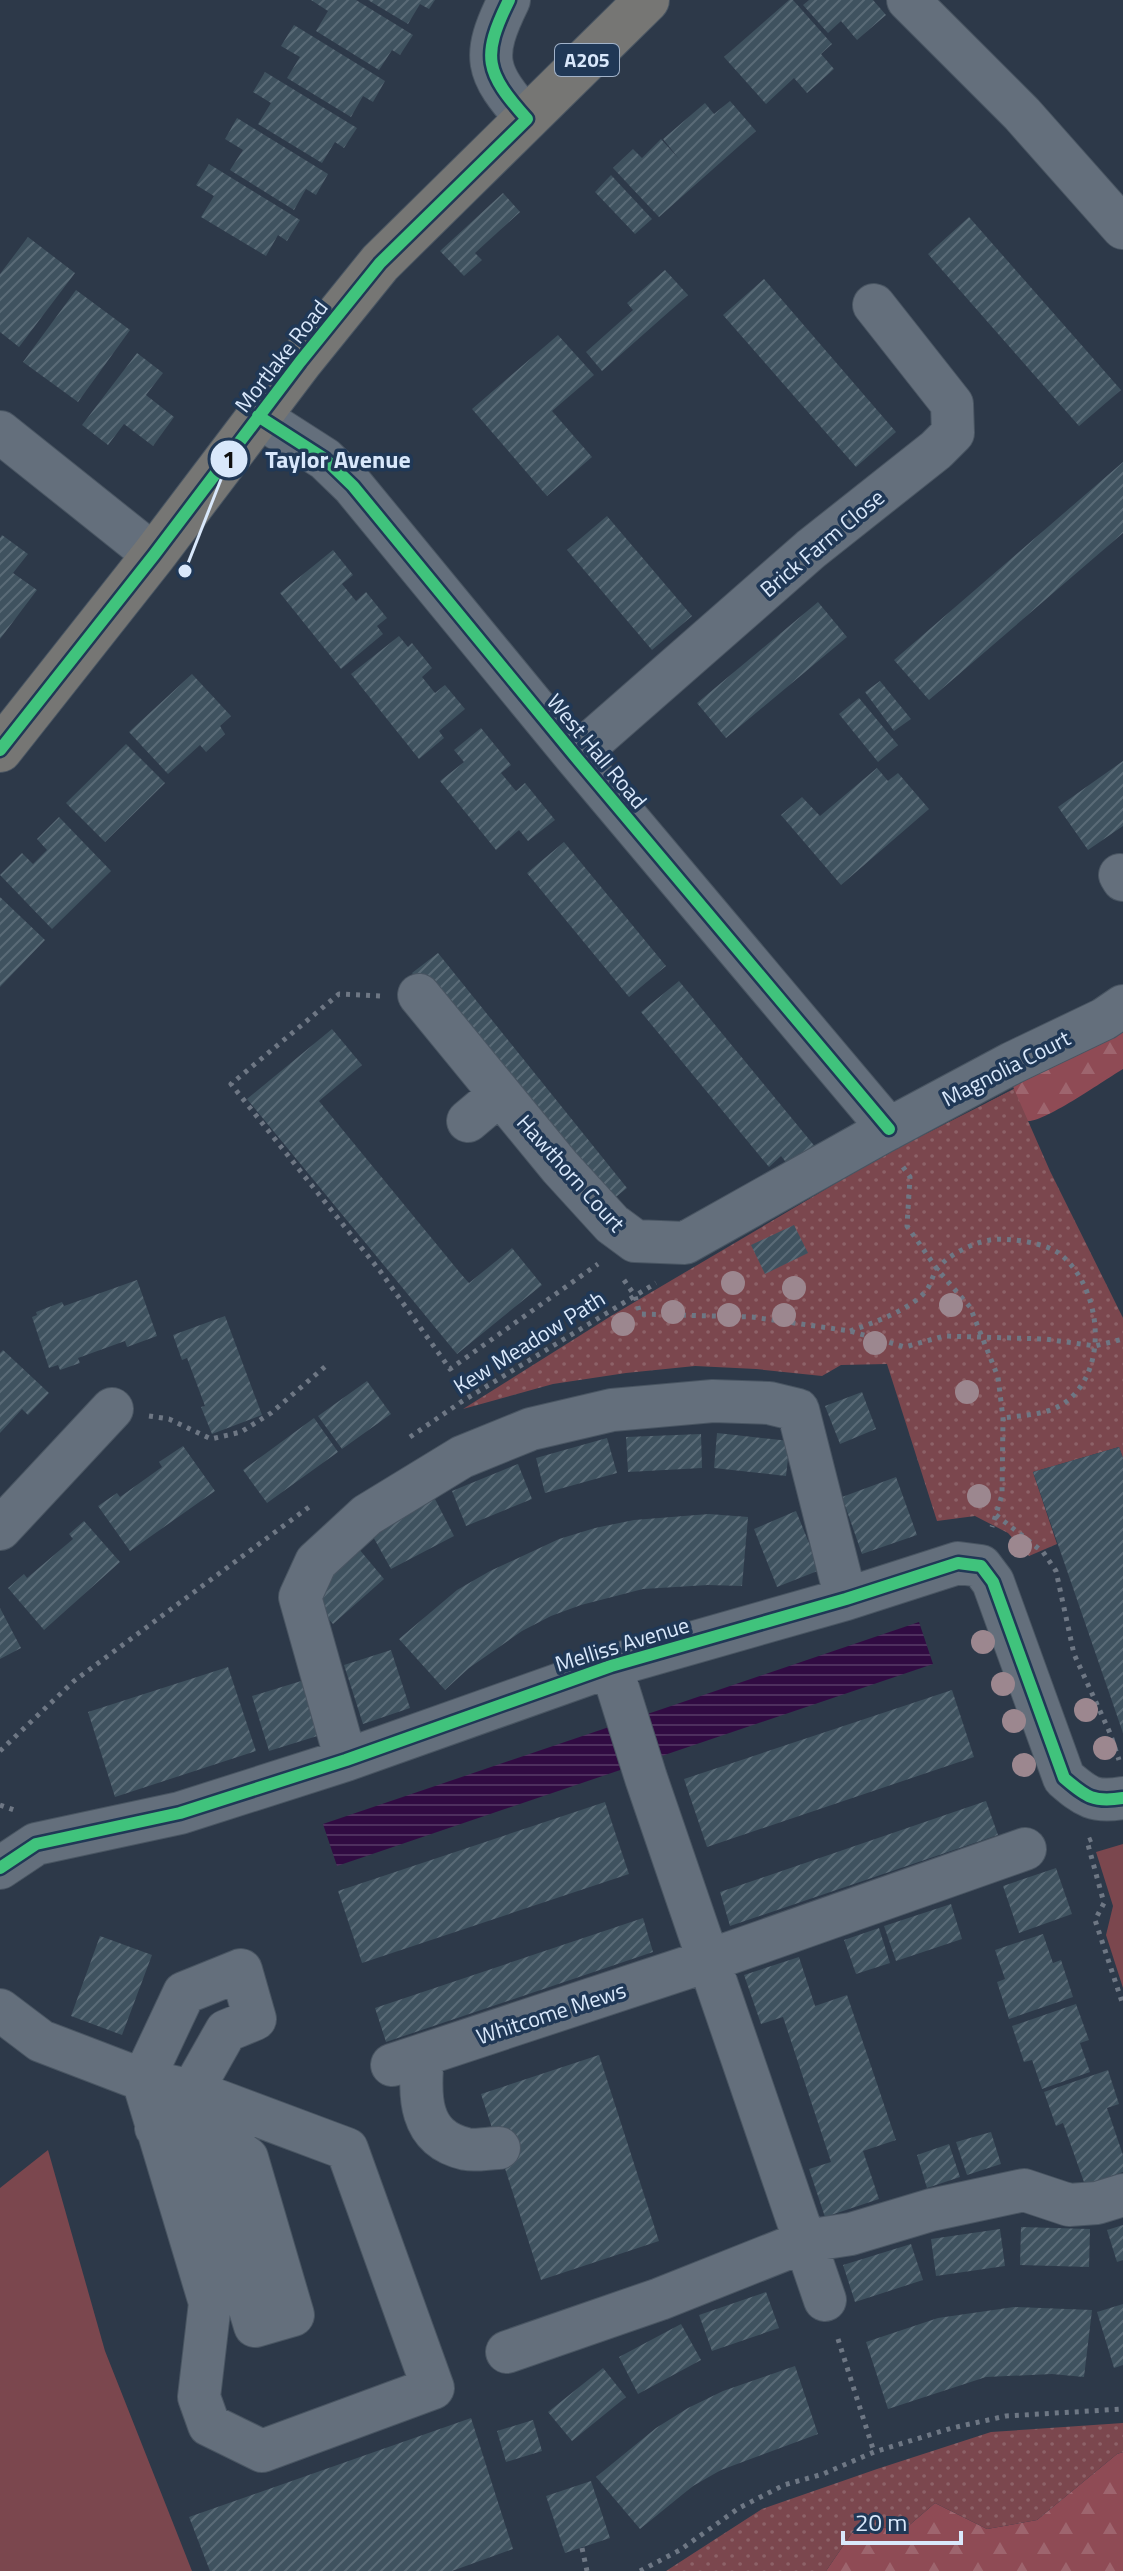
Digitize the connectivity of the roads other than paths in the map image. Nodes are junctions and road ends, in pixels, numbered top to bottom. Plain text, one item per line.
1 (509, 0) edge
2 (647, 0) edge
3 (908, 0) edge
4 (527, 119) junction
5 (1123, 228) edge
6 (874, 305) dead end
7 (258, 416) junction
8 (0, 432) edge
9 (154, 555) junction
10 (0, 750) edge
11 (575, 756) junction
12 (419, 995) road end
13 (1123, 1006) edge
14 (500, 1094) junction
15 (468, 1121) dead end
16 (885, 1131) junction
17 (112, 1409) road end
18 (0, 1529) edge
19 (846, 1599) junction
20 (611, 1666) junction
21 (346, 1760) junction
22 (1122, 1784) edge
23 (1025, 1849) dead end
24 (0, 1868) edge
25 (710, 1960) junction
26 (0, 2010) edge
27 (168, 2085) junction
28 (156, 2128) junction
29 (499, 2148) dead end
30 (1123, 2195) edge
31 (806, 2241) junction
32 (825, 2300) road end
33 (507, 2352) dead end

1 - 4 street
2 - 4 highway, Mortlake Road / A205
3 - 5 street
4 - 7 highway, Mortlake Road / A205
6 - 11 street, Brick Farm Close
7 - 9 highway, Mortlake Road / A205
7 - 11 street, West Hall Road
8 - 9 street
9 - 10 highway, Mortlake Road / A205
11 - 16 street, West Hall Road
12 - 14 street, Hawthorn Court
13 - 16 street, Magnolia Court
14 - 15 street
14 - 16 street, Hawthorn Court
17 - 18 street
19 - 20 street, Melliss Avenue
19 - 21 street
19 - 22 street, Melliss Avenue
20 - 21 street, Melliss Avenue
20 - 25 street
21 - 24 street, Melliss Avenue
23 - 25 street, Whitcome Mews
25 - 29 street, Whitcome Mews
25 - 31 street
26 - 27 street
27 - 28 street
27 - 28 street
27 - 28 street
30 - 31 street
31 - 32 street
31 - 33 street

